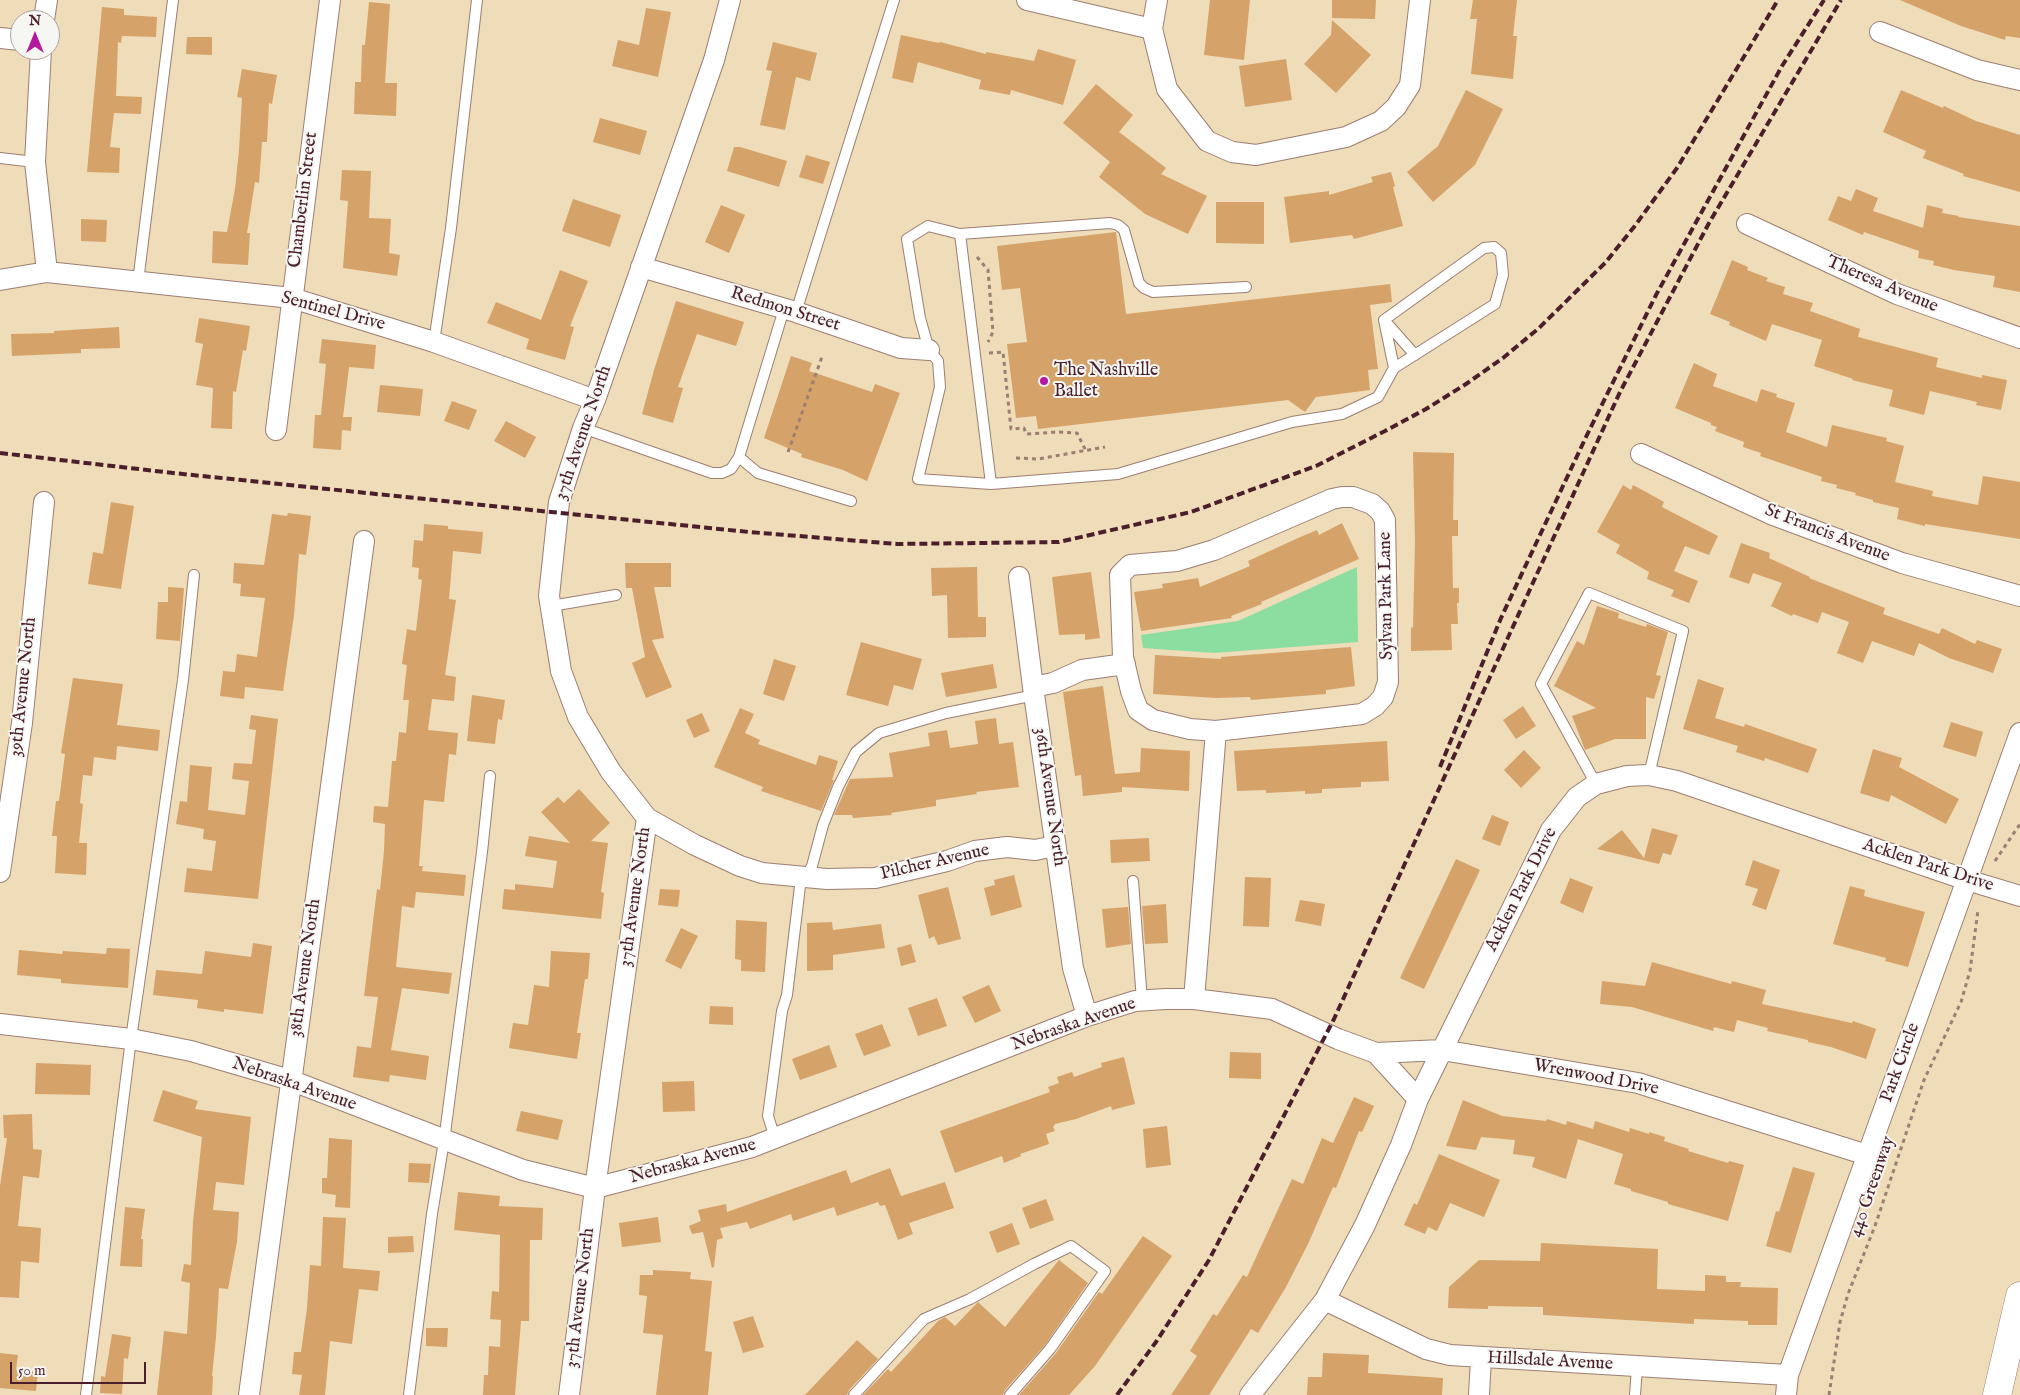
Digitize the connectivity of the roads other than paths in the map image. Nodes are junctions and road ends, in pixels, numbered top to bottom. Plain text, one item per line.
1 (173, 0) edge
2 (330, 0) edge
3 (477, 0) edge
4 (730, 0) edge
5 (894, 0) edge
6 (1027, 0) edge
7 (1157, 0) edge
8 (1420, 0) edge
9 (1152, 30) junction
10 (1880, 32) dead end
11 (40, 60) edge
12 (2020, 80) edge
13 (0, 158) edge
14 (35, 162) junction
15 (1747, 224) dead end
16 (960, 234) junction
17 (641, 267) junction
18 (47, 272) junction
19 (0, 280) edge
20 (138, 282) junction
21 (1246, 287) dead end
22 (292, 298) junction
23 (790, 311) junction
24 (1384, 320) junction
25 (2020, 338) edge
26 (434, 342) junction
27 (929, 350) junction
28 (1415, 355) junction
29 (1394, 368) junction
30 (595, 400) junction
31 (583, 428) junction
32 (276, 430) dead end
33 (1641, 454) dead end
34 (739, 457) junction
35 (991, 484) junction
36 (852, 501) dead end
37 (44, 502) dead end
38 (364, 541) dead end
39 (194, 575) dead end
40 (1019, 576) dead end
41 (616, 595) dead end
42 (2020, 596) edge
43 (550, 606) junction
44 (1124, 664) junction
45 (1034, 691) junction
46 (1216, 731) junction
47 (2020, 732) edge
48 (1650, 775) junction
49 (490, 776) dead end
50 (1596, 784) junction
51 (647, 818) junction
52 (1055, 846) junction
53 (0, 872) edge
54 (806, 877) junction
55 (1967, 880) junction
56 (1133, 881) dead end
57 (2020, 896) edge
58 (1194, 999) junction
59 (1142, 1001) junction
60 (1087, 1016) junction
61 (0, 1024) edge
62 (132, 1040) junction
63 (1442, 1050) junction
64 (1376, 1053) junction
65 (290, 1080) junction
66 (1418, 1099) junction
67 (775, 1138) junction
68 (444, 1141) junction
69 (1867, 1155) junction
70 (595, 1188) junction
71 (2020, 1296) edge
72 (1325, 1300) junction
73 (1481, 1358) junction
74 (1637, 1367) junction
75 (1788, 1375) junction
76 (86, 1395) edge
77 (249, 1395) edge
78 (409, 1395) edge
79 (570, 1395) edge
80 (854, 1395) edge
81 (1010, 1395) edge
82 (1250, 1395) edge
83 (1479, 1395) edge
84 (1635, 1395) edge
85 (1786, 1395) edge
86 (1997, 1395) edge

1 - 20 lane
2 - 22 street, Chamberlin Street
3 - 26 lane
4 - 17 street, 37th Avenue North
5 - 23 lane
6 - 9 street
7 - 9 street
8 - 9 street
10 - 12 street
11 - 14 street
13 - 14 lane
14 - 18 street
15 - 25 street, Theresa Avenue
16 - 21 lane
16 - 27 lane
16 - 35 lane
17 - 23 street, Redmon Street
17 - 30 street, 37th Avenue North
18 - 19 street, Sentinel Drive
18 - 20 street, Sentinel Drive
20 - 22 street, Sentinel Drive
22 - 26 street, Sentinel Drive
22 - 32 street, Chamberlin Street
23 - 27 street, Redmon Street
23 - 34 lane
24 - 28 lane
24 - 28 lane
24 - 29 lane
26 - 30 street, Sentinel Drive
27 - 35 lane
28 - 29 lane
29 - 35 lane
30 - 31 street, 37th Avenue North
31 - 34 lane
31 - 43 street, 37th Avenue North
33 - 42 street, St Francis Avenue
34 - 36 lane
37 - 53 street, 39th Avenue North
38 - 65 street, 38th Avenue North
39 - 62 lane
40 - 45 street, 36th Avenue North
41 - 43 lane
43 - 51 street, 37th Avenue North
44 - 45 street
44 - 46 street, Sylvan Park Lane
44 - 46 street, Sylvan Park Lane
45 - 52 street, 36th Avenue North
45 - 54 lane
46 - 58 street
47 - 55 street, Park Circle
48 - 50 street, Acklen Park Drive
48 - 50 lane
48 - 55 street, Acklen Park Drive
49 - 68 lane
50 - 63 street, Acklen Park Drive
51 - 54 street, Pilcher Avenue
51 - 70 street, 37th Avenue North
52 - 54 street, Pilcher Avenue
52 - 60 street, 36th Avenue North
54 - 67 lane
55 - 57 street, Acklen Park Drive
55 - 69 street, Park Circle
56 - 59 lane
58 - 59 street, Nebraska Avenue
58 - 64 street, Nebraska Avenue
59 - 60 street, Nebraska Avenue
60 - 67 street, Nebraska Avenue
61 - 62 street, Nebraska Avenue
62 - 65 street, Nebraska Avenue
62 - 76 lane
63 - 64 street, Wrenwood Drive
63 - 66 street, Acklen Park Drive
63 - 69 street, Wrenwood Drive
64 - 66 street
65 - 68 street, Nebraska Avenue
65 - 77 street, 38th Avenue North
66 - 72 street, Acklen Park Drive
67 - 70 street, Nebraska Avenue
68 - 70 street, Nebraska Avenue
68 - 78 lane
69 - 75 street, Park Circle
70 - 79 street, 37th Avenue North
71 - 86 highway
72 - 73 street, Hillsdale Avenue
72 - 82 street, Acklen Park Drive
73 - 74 street, Hillsdale Avenue
73 - 83 street
74 - 75 street, Hillsdale Avenue
74 - 84 lane
75 - 85 street, Park Circle
80 - 81 lane

